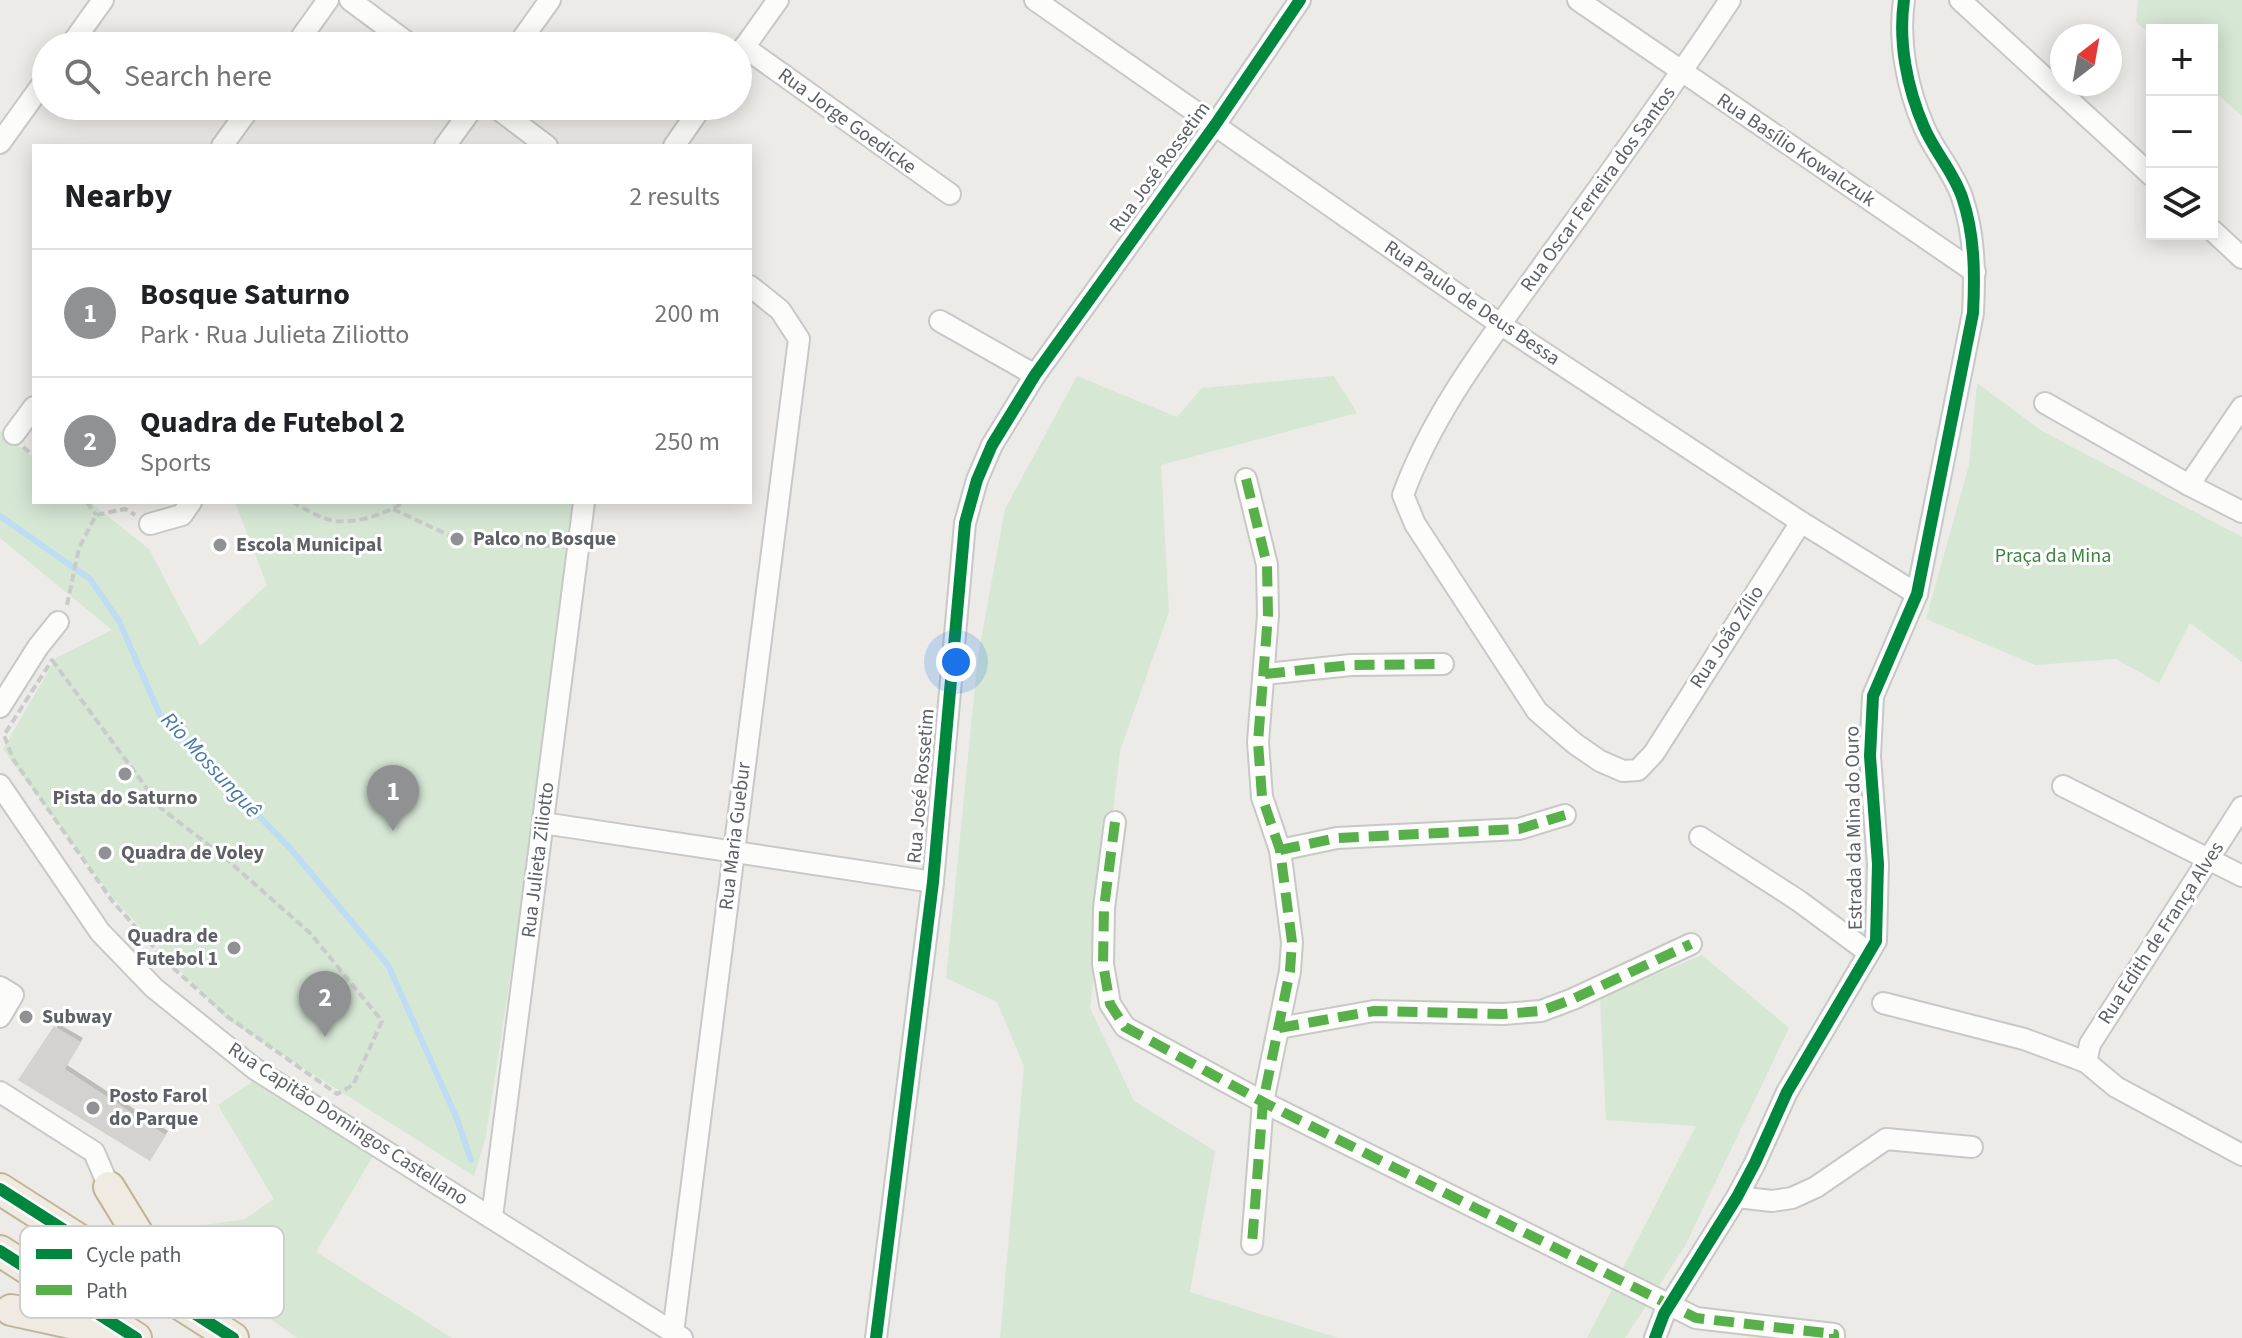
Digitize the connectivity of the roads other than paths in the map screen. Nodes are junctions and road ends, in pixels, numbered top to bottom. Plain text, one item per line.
1 (103, 0) edge
2 (328, 0) edge
3 (350, 0) edge
4 (550, 0) edge
5 (778, 0) edge
6 (1035, 0) edge
7 (1300, 0) edge
8 (1578, 0) edge
9 (1730, 0) edge
10 (1904, 0) edge
11 (1960, 0) edge
12 (80, 32) edge
13 (305, 32) edge
14 (393, 32) edge
15 (527, 32) edge
16 (752, 37) edge
17 (752, 59) edge
18 (1682, 72) junction
19 (32, 98) edge
20 (241, 120) edge
21 (464, 120) edge
22 (513, 120) edge
23 (692, 120) edge
24 (1215, 125) junction
25 (0, 143) edge
26 (223, 144) edge
27 (446, 144) edge
28 (544, 144) edge
29 (675, 144) edge
30 (2146, 170) edge
31 (950, 194) dead end
32 (2218, 236) edge
33 (2242, 258) edge
34 (1975, 272) junction
35 (752, 288) edge
36 (940, 321) dead end
37 (1500, 324) junction
38 (1035, 375) junction
39 (2045, 403) dead end
40 (2242, 407) edge
41 (32, 410) edge
42 (14, 434) dead end
43 (1246, 479) dead end
44 (2189, 485) junction
45 (190, 504) edge
46 (584, 504) edge
47 (2242, 512) edge
48 (1801, 522) junction
49 (150, 524) road end
50 (1917, 594) junction
51 (62, 613) road end
52 (1443, 664) dead end
53 (1265, 674) junction
54 (0, 707) edge
55 (1654, 753) joint
56 (0, 785) edge
57 (2063, 786) dead end
58 (2242, 807) edge
59 (1565, 815) dead end
60 (1115, 822) dead end
61 (543, 823) junction
62 (1700, 837) dead end
63 (1280, 850) junction
64 (733, 851) junction
65 (2208, 860) junction
66 (2242, 876) edge
67 (933, 882) junction
68 (1691, 944) dead end
69 (1868, 952) junction
70 (0, 987) edge
71 (1883, 1003) dead end
72 (0, 1017) edge
73 (1279, 1028) junction
74 (2086, 1062) junction
75 (0, 1092) edge
76 (1263, 1102) junction
77 (1972, 1147) dead end
78 (2242, 1155) edge
79 (109, 1187) joint
80 (0, 1189) edge
81 (1737, 1197) junction
82 (492, 1217) junction
83 (58, 1226) edge
84 (133, 1226) edge
85 (1252, 1244) dead end
86 (0, 1251) edge
87 (20, 1264) edge
88 (1670, 1305) junction
89 (53, 1318) edge
90 (105, 1318) edge
91 (202, 1318) edge
92 (217, 1318) edge
93 (678, 1336) edge
94 (135, 1337) edge
95 (233, 1338) edge
96 (239, 1338) edge
97 (876, 1338) edge
98 (1655, 1338) edge
99 (1834, 1338) edge

1 - 12 street
2 - 13 street
3 - 14 street
4 - 15 street
5 - 16 street
6 - 24 street, Rua Paulo de Deus Bessa
7 - 24 street, Rua José Rossetim
8 - 18 street, Rua Basílio Kowalczuk
9 - 18 street, Rua Oscar Ferreira dos Santos
10 - 34 street, Estrada da Mina do Ouro
11 - 30 street
17 - 31 street, Rua Jorge Goedicke
18 - 34 street, Rua Basílio Kowalczuk
18 - 37 street, Rua Oscar Ferreira dos Santos
19 - 25 street
20 - 26 street
21 - 27 street
22 - 28 street
23 - 29 street
24 - 37 street, Rua Paulo de Deus Bessa
24 - 38 street, Rua José Rossetim
32 - 33 street
34 - 50 street, Estrada da Mina do Ouro
35 - 64 street, Rua Maria Guebur
36 - 38 street
37 - 48 street, Rua Paulo de Deus Bessa
37 - 55 street, Rua Oscar Ferreira dos Santos
38 - 67 street, Rua José Rossetim
39 - 44 street
40 - 44 street
41 - 42 street
43 - 53 street
44 - 47 street
45 - 49 street
46 - 61 street, Rua Julieta Ziliotto
48 - 50 street, Rua Paulo de Deus Bessa
48 - 55 street, Rua João Zílio
50 - 69 street, Estrada da Mina do Ouro
51 - 54 street
52 - 53 street
53 - 63 street
56 - 82 street, Rua Capitão Domingos Castellano
57 - 65 street
58 - 65 street, Rua Edith de França Alves
59 - 63 street
60 - 76 street
61 - 64 street
61 - 82 street, Rua Julieta Ziliotto
62 - 69 street
63 - 73 street
64 - 67 street
64 - 93 street, Rua Maria Guebur
65 - 66 street
65 - 74 street, Rua Edith de França Alves
67 - 97 street, Rua José Rossetim
68 - 73 street
69 - 81 street, Estrada da Mina do Ouro
70 - 72 street
71 - 74 street
73 - 76 street
74 - 78 street
75 - 79 street
76 - 85 street
76 - 88 street
77 - 81 street
79 - 84 highway
80 - 83 highway
81 - 88 street, Estrada da Mina do Ouro
82 - 93 street, Rua Capitão Domingos Castellano
86 - 87 highway
88 - 98 street, Estrada da Mina do Ouro
88 - 99 street
89 - 94 highway
90 - 94 highway
91 - 95 highway
92 - 96 highway

